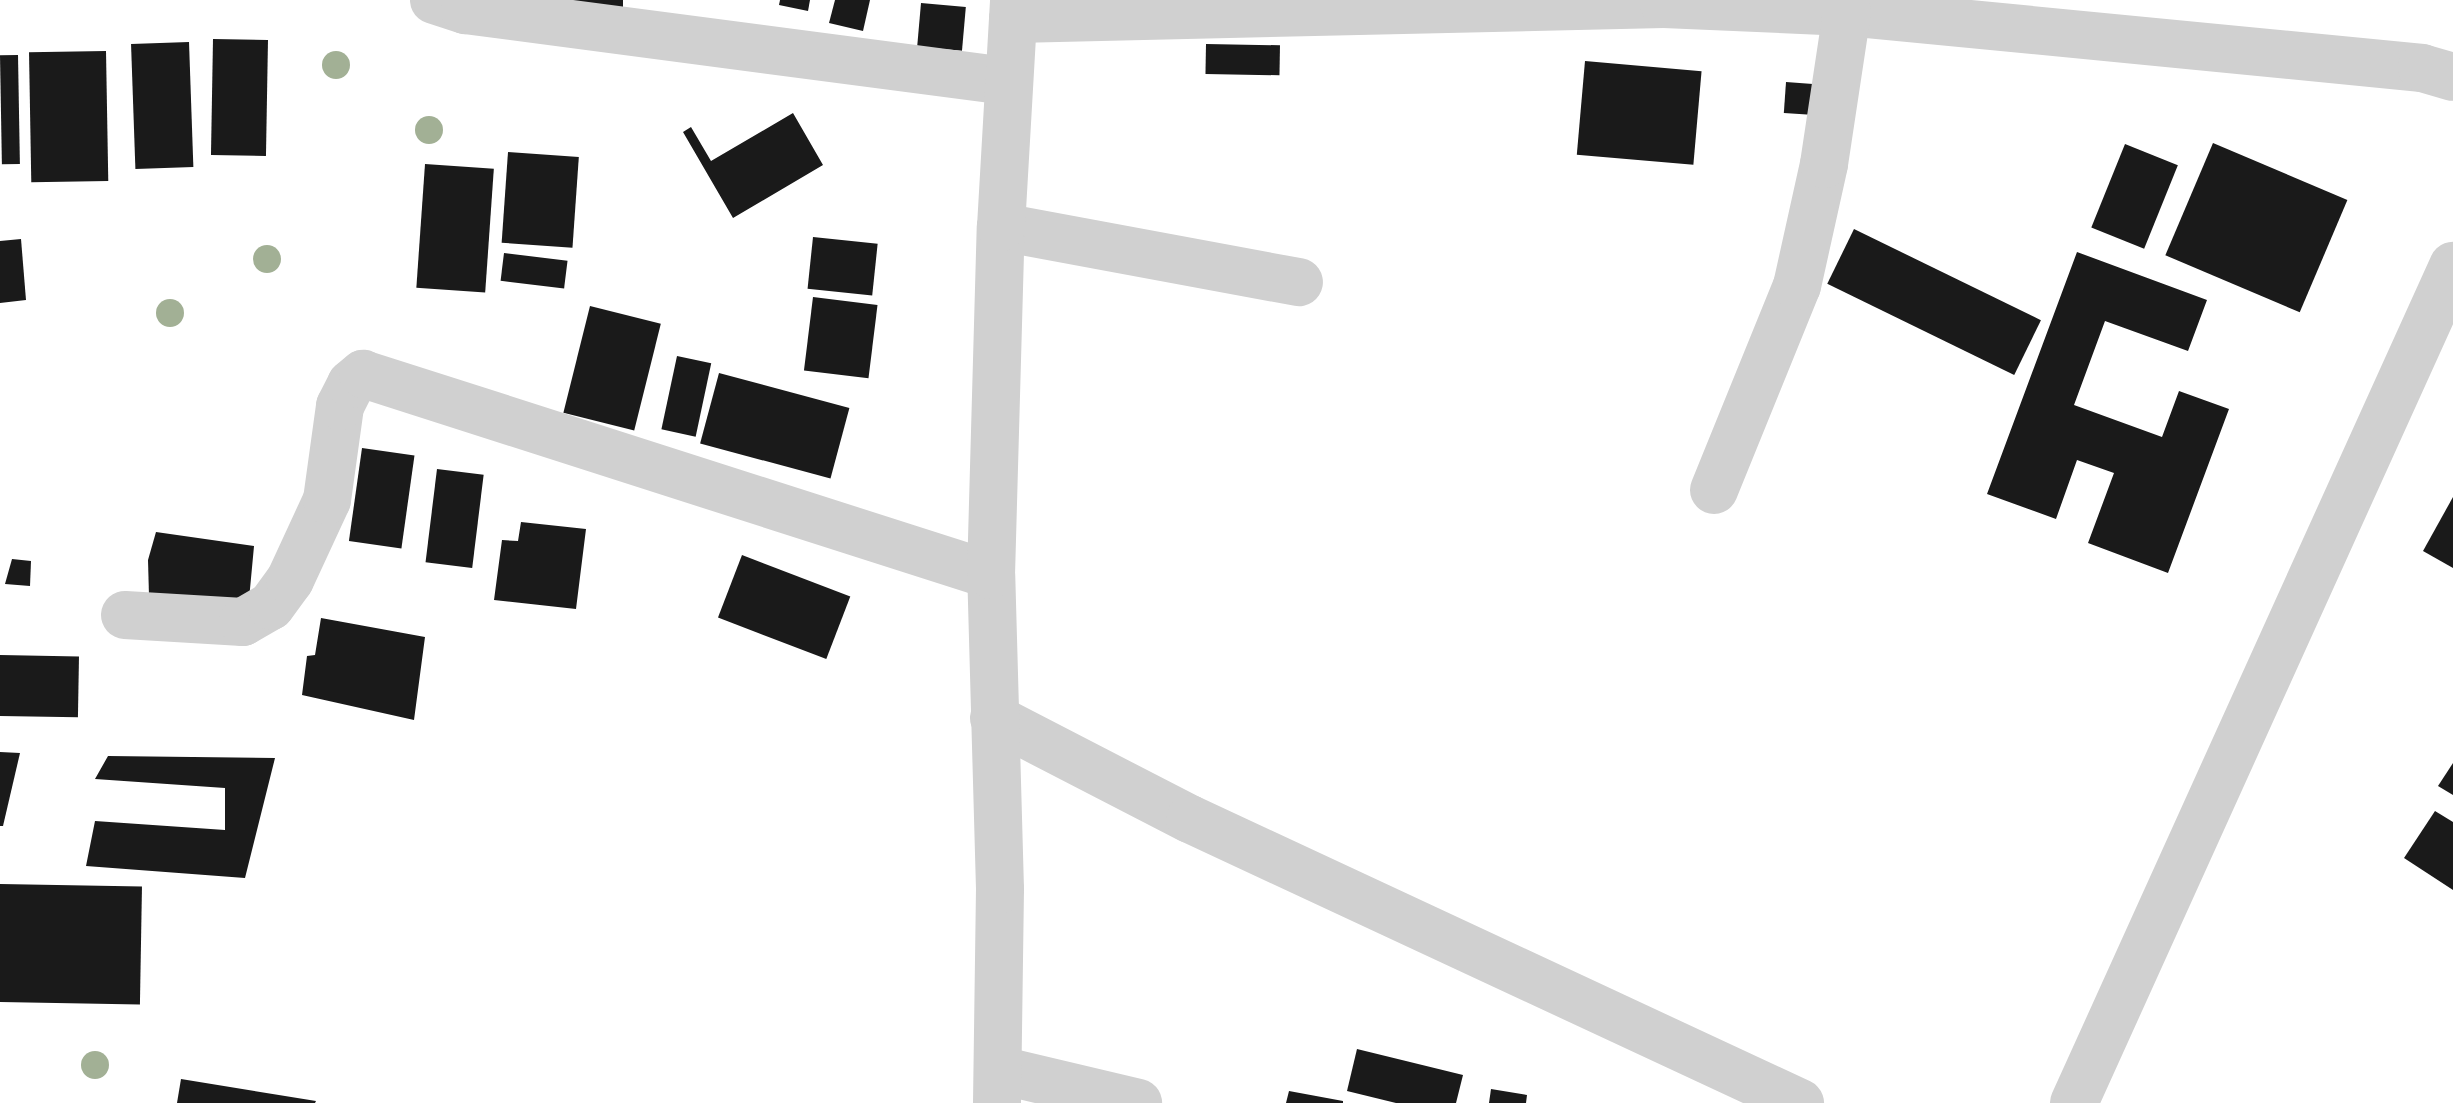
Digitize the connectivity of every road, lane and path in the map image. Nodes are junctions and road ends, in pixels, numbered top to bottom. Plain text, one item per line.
1 (434, 0) edge
2 (1014, 9) edge
3 (1847, 12) junction
4 (2453, 77) edge
5 (1006, 81) junction
6 (1000, 228) junction
7 (2453, 266) edge
8 (1299, 282) dead end
9 (1714, 490) dead end
10 (991, 575) junction
11 (125, 615) dead end
12 (994, 718) junction
13 (998, 1086) edge
14 (1138, 1103) edge
15 (1800, 1103) edge
16 (2074, 1103) edge

1 - 5 street
2 - 3 street
2 - 5 street
3 - 4 street
3 - 9 street
5 - 6 street
6 - 8 street
6 - 10 street
7 - 16 street
10 - 11 street
10 - 12 street
12 - 13 street
12 - 15 street
13 - 14 street

